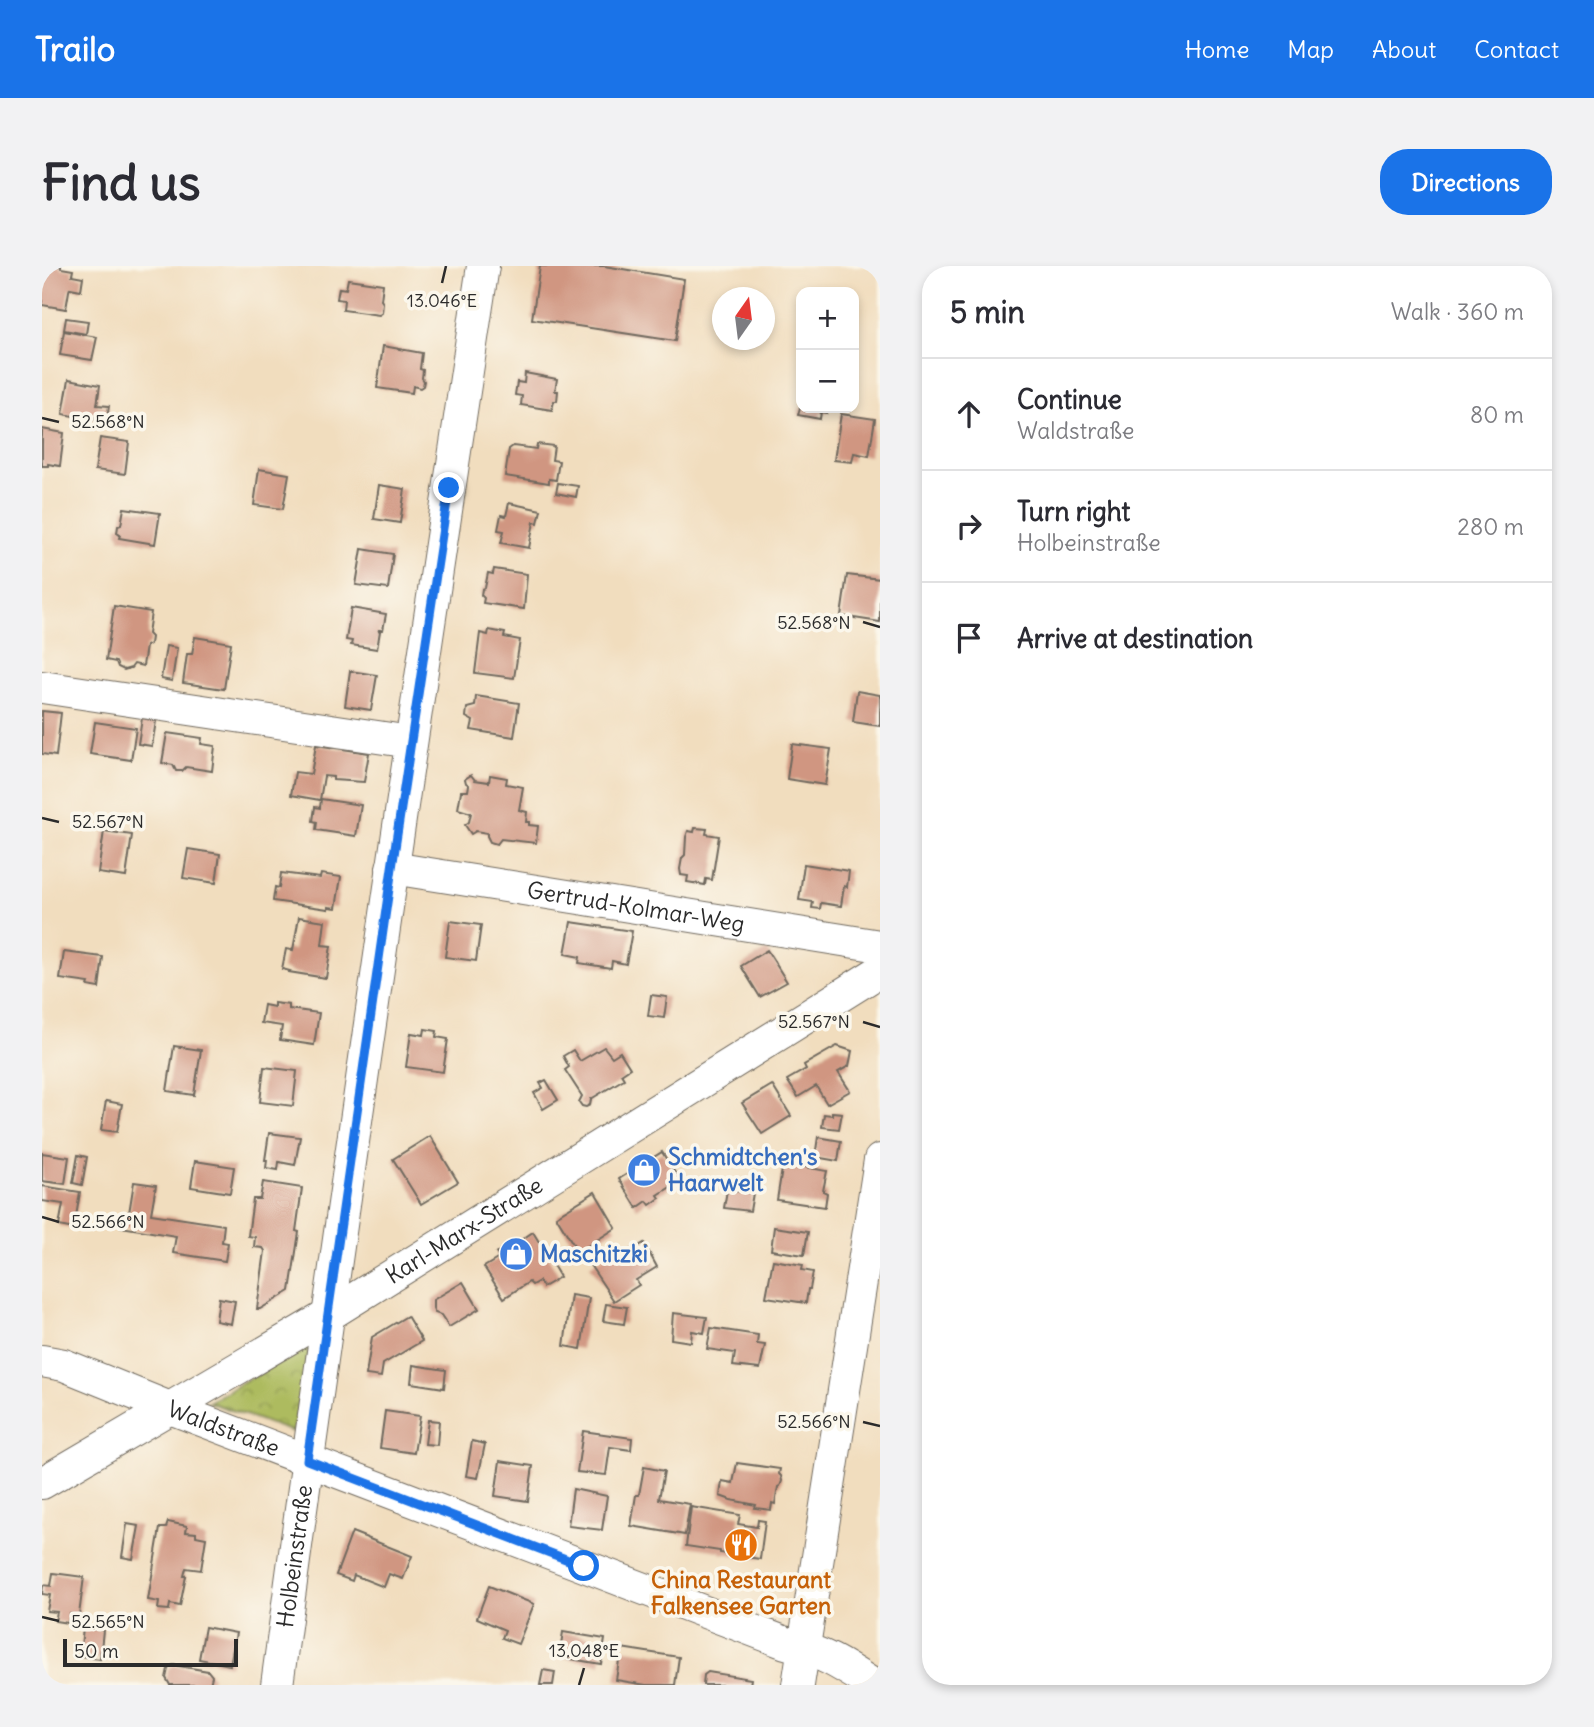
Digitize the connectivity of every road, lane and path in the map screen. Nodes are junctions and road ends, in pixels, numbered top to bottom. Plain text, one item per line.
1 (483, 266) edge
2 (42, 687) edge
3 (411, 742) junction
4 (392, 868) junction
5 (880, 946) edge
6 (880, 971) edge
7 (880, 1160) edge
8 (327, 1316) junction
9 (42, 1361) edge
10 (170, 1408) junction
11 (307, 1460) junction
12 (42, 1483) edge
13 (804, 1648) junction
14 (277, 1685) edge
15 (798, 1685) edge
16 (873, 1685) edge

1 - 3 street, Holbeinstraße
2 - 3 street
3 - 4 street, Holbeinstraße
4 - 5 street, Gertrud-Kolmar-Weg
4 - 8 street, Holbeinstraße
6 - 8 street, Karl-Marx-Straße
7 - 13 street
8 - 10 street, Karl-Marx-Straße
8 - 11 street, Holbeinstraße
9 - 10 street, Waldstraße
10 - 11 street, Waldstraße
10 - 12 street, Karl-Marx-Straße
11 - 13 street, Waldstraße
11 - 14 street, Holbeinstraße
13 - 15 street
13 - 16 street, Waldstraße

